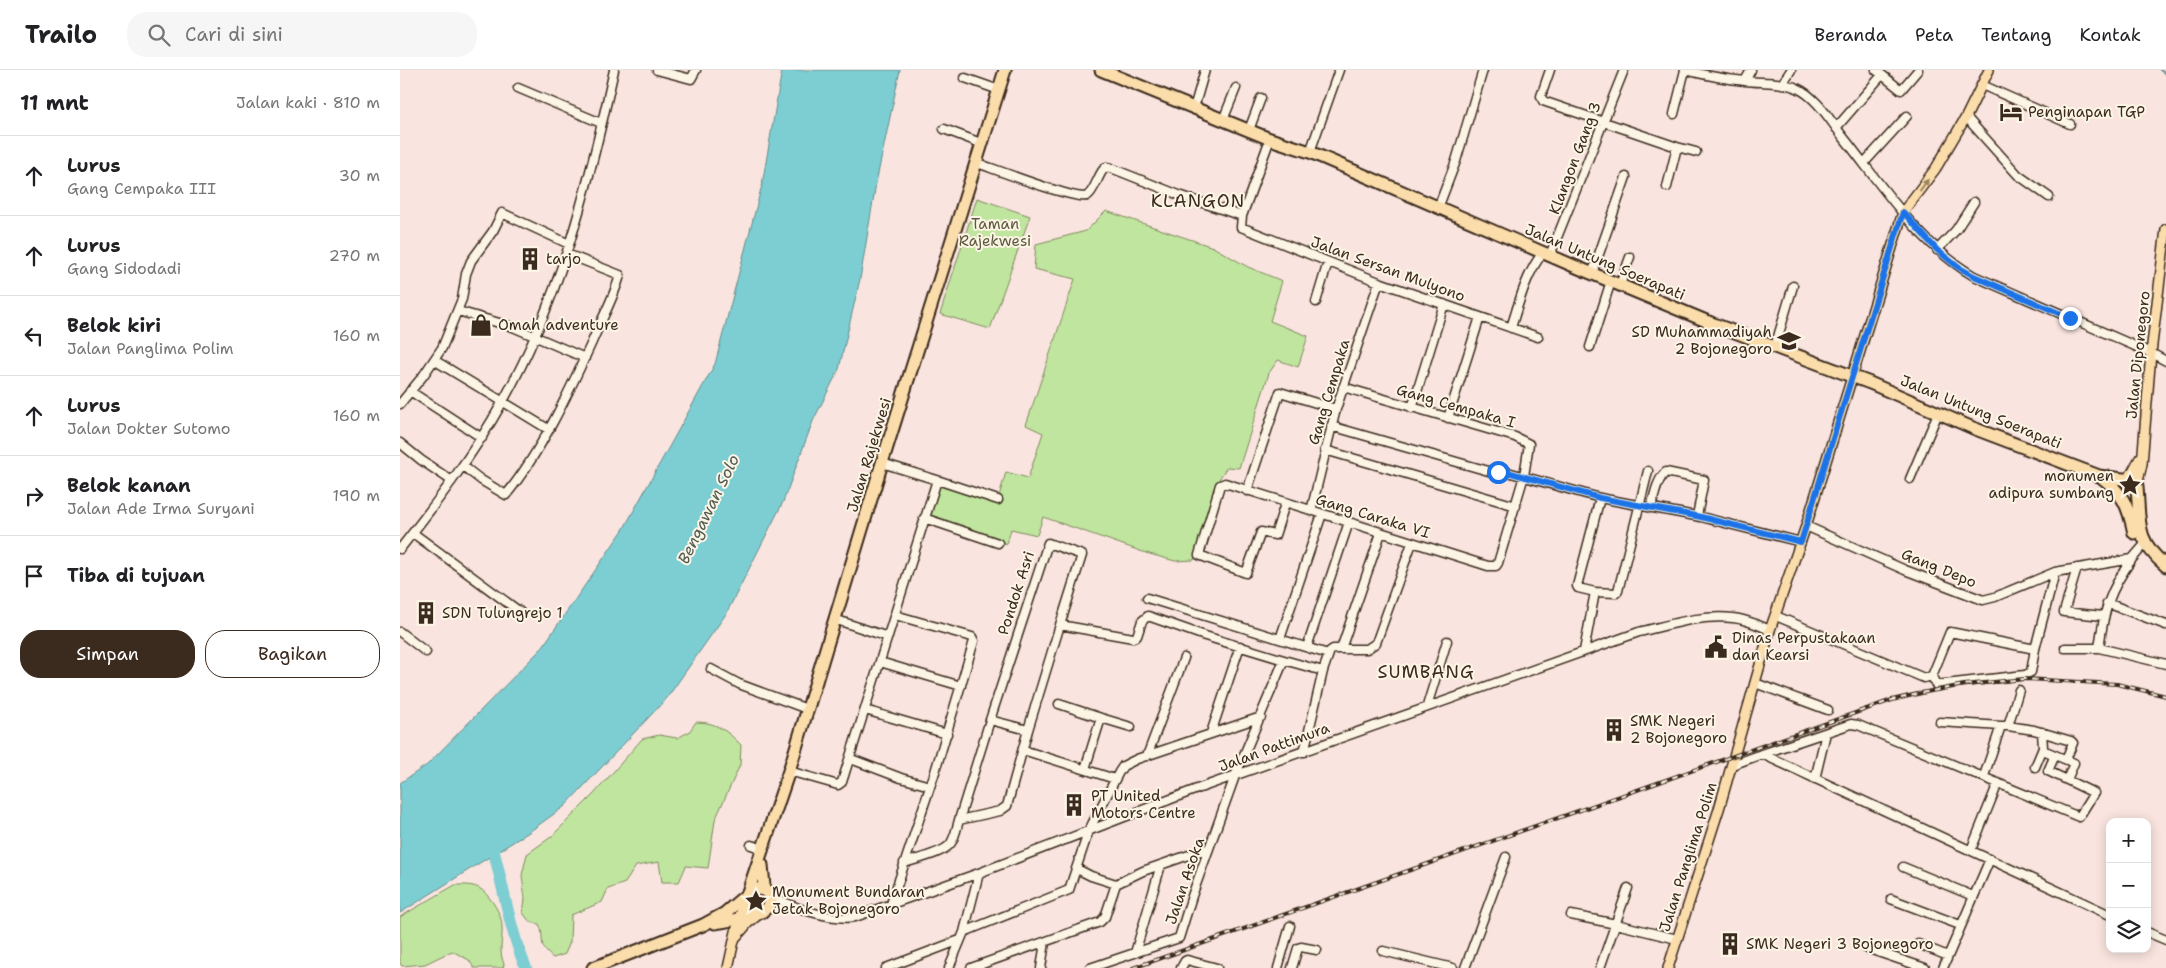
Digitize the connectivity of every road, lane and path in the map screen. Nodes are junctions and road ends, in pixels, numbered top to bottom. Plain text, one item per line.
1 (614, 70) edge
2 (657, 70) edge
3 (696, 70) edge
4 (1005, 70) edge
5 (1102, 70) edge
6 (1205, 70) edge
7 (1339, 70) edge
8 (1483, 70) edge
9 (1550, 70) edge
10 (1624, 70) edge
11 (1685, 70) edge
12 (1751, 70) edge
13 (1791, 70) edge
14 (1918, 70) edge
15 (1988, 70) edge
16 (1879, 72) edge
17 (964, 78) dead end
18 (1745, 81) junction
19 (1782, 84) junction
20 (1982, 85) junction
21 (518, 88) dead end
22 (1236, 88) dead end
23 (999, 90) junction
24 (1261, 98) dead end
25 (1194, 108) junction
26 (1674, 114) dead end
27 (1907, 116) dead end
28 (1966, 117) junction
29 (1223, 120) junction
30 (1604, 122) junction
31 (601, 123) junction
32 (2070, 124) dead end
33 (1836, 128) junction
34 (944, 129) dead end
35 (1249, 130) junction
36 (1270, 139) junction
37 (983, 144) junction
38 (1677, 147) junction
39 (1310, 152) junction
40 (1696, 152) dead end
41 (977, 162) junction
42 (1864, 163) junction
43 (1626, 177) dead end
44 (1667, 187) dead end
45 (2049, 197) dead end
46 (1974, 202) dead end
47 (1438, 208) junction
48 (1903, 212) junction
49 (1242, 216) junction
50 (2166, 228) edge
51 (570, 244) junction
52 (1937, 250) junction
53 (567, 254) junction
54 (1547, 254) junction
55 (1630, 257) dead end
56 (1328, 262) junction
57 (1592, 274) junction
58 (1379, 282) junction
59 (1615, 283) junction
60 (1793, 286) dead end
61 (1316, 302) dead end
62 (1444, 304) junction
63 (458, 311) junction
64 (1480, 317) junction
65 (1511, 328) junction
66 (534, 336) junction
67 (1538, 337) dead end
68 (1590, 347) dead end
69 (1775, 347) junction
70 (2151, 353) junction
71 (584, 358) junction
72 (434, 360) junction
73 (2166, 361) edge
74 (1853, 377) junction
75 (1343, 387) junction
76 (410, 391) junction
77 (503, 402) junction
78 (400, 404) edge
79 (1412, 408) junction
80 (1336, 410) junction
81 (1938, 413) junction
82 (1448, 418) junction
83 (1331, 426) junction
84 (548, 428) junction
85 (482, 438) junction
86 (400, 444) edge
87 (1325, 450) junction
88 (882, 462) junction
89 (463, 466) junction
90 (1648, 471) dead end
91 (1524, 476) junction
92 (2100, 476) junction
93 (1910, 478) dead end
94 (937, 480) junction
95 (452, 481) junction
96 (2134, 486) junction
97 (1247, 491) junction
98 (2121, 495) junction
99 (1600, 498) junction
100 (998, 500) dead end
101 (1285, 504) junction
102 (1516, 506) junction
103 (1640, 506) junction
104 (1651, 508) junction
105 (1311, 511) junction
106 (1322, 514) junction
107 (1697, 516) junction
108 (924, 518) junction
109 (1349, 522) junction
110 (1806, 526) junction
111 (413, 533) junction
112 (1382, 533) junction
113 (1801, 542) junction
114 (998, 543) dead end
115 (1412, 543) junction
116 (2144, 547) junction
117 (400, 549) edge
118 (2132, 559) junction
119 (2161, 562) edge
120 (2076, 568) junction
121 (2056, 572) junction
122 (1595, 592) junction
123 (1147, 598) dead end
124 (2107, 603) junction
125 (520, 612) dead end
126 (895, 615) junction
127 (1776, 616) junction
128 (2103, 616) junction
129 (834, 619) junction
130 (1060, 625) junction
131 (2166, 625) edge
132 (1770, 630) junction
133 (400, 632) edge
134 (888, 637) junction
135 (1280, 639) junction
136 (1448, 641) dead end
137 (1240, 646) junction
138 (1307, 647) junction
139 (2065, 648) dead end
140 (2099, 648) junction
141 (1341, 649) junction
142 (2035, 649) junction
143 (1584, 651) junction
144 (426, 652) dead end
145 (1328, 654) junction
146 (1184, 658) dead end
147 (1284, 660) junction
148 (880, 662) junction
149 (2166, 664) edge
150 (711, 669) dead end
151 (1323, 671) junction
152 (1932, 676) junction
153 (1755, 683) junction
154 (961, 686) junction
155 (2020, 690) dead end
156 (1059, 704) dead end
157 (1427, 706) junction
158 (808, 709) junction
159 (865, 710) junction
160 (1828, 710) dead end
161 (1261, 717) junction
162 (1101, 718) junction
163 (990, 720) junction
164 (1940, 722) dead end
165 (2004, 726) junction
166 (1131, 727) dead end
167 (1028, 730) junction
168 (2042, 732) junction
169 (1211, 733) junction
170 (1826, 733) junction
171 (947, 734) junction
172 (1023, 750) junction
173 (2043, 750) junction
174 (1304, 752) junction
175 (1762, 754) junction
176 (2055, 755) junction
177 (1147, 756) junction
178 (851, 759) junction
179 (2066, 759) junction
180 (1732, 765) junction
181 (2035, 767) dead end
182 (1085, 769) junction
183 (789, 771) junction
184 (1235, 776) junction
185 (1984, 776) junction
186 (1115, 779) junction
187 (1814, 779) junction
188 (2067, 780) junction
189 (1998, 783) junction
190 (930, 786) junction
191 (959, 820) junction
192 (1089, 830) junction
193 (752, 845) dead end
194 (1209, 848) junction
195 (764, 850) junction
196 (1971, 850) junction
197 (1506, 857) dead end
198 (1990, 859) junction
199 (904, 863) junction
200 (1161, 865) junction
201 (1903, 867) dead end
202 (1077, 869) junction
203 (979, 873) junction
204 (1116, 884) junction
205 (1628, 888) dead end
206 (766, 891) junction
207 (747, 896) junction
208 (1973, 896) junction
209 (1891, 899) dead end
210 (891, 904) junction
211 (791, 905) junction
212 (764, 911) junction
213 (2106, 913) edge
214 (1571, 915) dead end
215 (738, 918) junction
216 (716, 922) junction
217 (1616, 924) junction
218 (703, 925) junction
219 (1290, 926) dead end
220 (1960, 926) junction
221 (964, 932) junction
222 (2151, 933) edge
223 (2165, 937) edge
224 (1677, 939) junction
225 (734, 940) junction
226 (960, 940) junction
227 (1045, 942) junction
228 (1918, 944) dead end
229 (1866, 948) dead end
230 (1317, 950) dead end
231 (1383, 951) dead end
232 (1135, 953) junction
233 (1948, 956) junction
234 (1183, 964) edge
235 (897, 966) edge
236 (593, 968) edge
237 (728, 968) edge
238 (886, 968) edge
239 (949, 968) edge
240 (971, 968) edge
241 (1041, 968) edge
242 (1090, 968) edge
243 (1217, 968) edge
244 (1278, 968) edge
245 (1292, 968) edge
246 (1453, 968) edge
247 (1465, 968) edge
248 (1600, 968) edge
249 (1668, 968) edge
250 (1925, 968) edge
251 (1943, 968) edge

1 - 31 street
2 - 3 street
4 - 23 highway, Jalan Rajekwesi
5 - 25 highway, Jalan Untung Soerapati
6 - 25 street
7 - 39 street
8 - 47 street
9 - 30 street
10 - 30 street, Klangon Gang 3
11 - 18 street
11 - 26 street
12 - 18 street
13 - 19 street
14 - 16 street
15 - 20 main road
16 - 33 street
17 - 23 street
18 - 19 street
19 - 33 street
20 - 28 main road
20 - 32 street
21 - 31 street
22 - 29 street
23 - 37 highway, Jalan Rajekwesi
24 - 35 street
25 - 29 highway, Jalan Untung Soerapati
27 - 42 street
28 - 45 street
48 -> 28 main road
29 - 35 highway, Jalan Untung Soerapati
30 - 38 street
30 - 54 street, Klangon Gang 3
31 - 51 street
33 - 42 street
34 - 37 street
35 - 36 highway, Jalan Untung Soerapati
36 - 39 highway, Jalan Untung Soerapati
36 - 49 street
37 - 41 highway, Jalan Rajekwesi
38 - 40 street
38 - 44 street
39 - 47 highway, Jalan Untung Soerapati
41 - 49 street
41 - 88 highway, Jalan Rajekwesi
42 - 48 street
43 - 57 street
46 - 52 street
47 - 54 highway, Jalan Untung Soerapati
48 - 52 street
48 - 74 main road
49 - 56 street, Jalan Sersan Mulyono
50 - 70 main road, Jalan Diponegoro
51 - 53 street
51 - 63 street
52 - 70 street
53 - 66 street
53 - 71 street
54 - 57 highway, Jalan Untung Soerapati
54 - 65 street, Klangon Gang 3
55 - 59 street
56 - 58 street, Jalan Sersan Mulyono
56 - 61 street
57 - 59 highway, Jalan Untung Soerapati
58 - 62 street, Jalan Sersan Mulyono
58 - 75 street, Gang Cempaka
59 - 68 street
59 - 69 highway, Jalan Untung Soerapati
60 - 69 street
62 - 64 street, Jalan Sersan Mulyono
62 - 79 street
63 - 66 street
63 - 72 street
64 - 65 street, Jalan Sersan Mulyono
64 - 82 street
65 - 67 street, Jalan Sersan Mulyono
66 - 71 street
66 - 77 street
69 - 74 highway, Jalan Untung Soerapati
70 - 73 street
70 - 96 main road, Jalan Diponegoro
71 - 84 street
72 - 76 street
72 - 77 street
74 - 81 highway, Jalan Untung Soerapati
74 - 110 main road
75 - 79 street, Gang Cempaka I
75 - 80 street, Gang Cempaka
76 - 78 street
76 - 85 street
77 - 84 street
77 - 85 street
79 - 82 street, Gang Cempaka I
80 - 83 street, Gang Cempaka
80 - 97 street
81 - 92 highway, Jalan Untung Soerapati
81 - 93 street
82 - 91 street, Gang Cempaka I
83 - 87 street, Gang Cempaka
83 - 91 street
84 - 89 street
85 - 89 street
86 - 95 street
87 - 102 street
87 - 105 street, Gang Cempaka
88 - 94 street
88 - 129 highway, Jalan Rajekwesi
89 - 95 street
90 - 103 street
91 - 99 street
91 - 102 street, Gang Caraka VI
92 - 96 highway
92 - 98 highway
94 - 100 street
94 - 108 street
95 - 111 street
96 - 98 highway
96 - 98 highway
96 - 116 highway
97 - 101 street, Gang Caraka VI
97 - 101 street, Gang Caraka VI
98 - 116 highway
99 - 103 street
99 - 122 street
101 - 105 street, Gang Caraka VI
102 - 115 street, Gang Caraka VI
103 - 104 street
103 - 122 street
104 - 107 street
104 - 107 street
105 - 106 street, Gang Caraka VI
106 - 109 street, Gang Caraka VI
106 - 135 street
107 - 113 street
108 - 114 street
108 - 126 street
109 - 112 street, Gang Caraka VI
109 - 138 street
110 - 113 main road
110 - 121 street, Gang Depo
111 - 117 street
111 - 125 street
112 - 115 street, Gang Caraka VI
112 - 141 street
113 - 127 main road
115 - 141 street
116 - 118 street
116 - 119 highway
118 - 120 street, Gang Depo
118 - 124 street
120 - 121 street, Gang Depo
120 - 128 street
121 - 142 street
122 - 143 street
123 - 135 street
124 - 128 street
124 - 131 street
126 - 134 street
126 - 154 street
127 - 132 main road
127 - 152 street
128 - 140 street
129 - 134 street
129 - 158 highway, Jalan Rajekwesi
130 - 137 street
130 - 163 street, Pondok Asri
130 - 167 street, Pondok Asri
132 - 143 street, Jalan Pattimura
132 - 153 main road, Jalan Panglima Polim
133 - 144 street
134 - 148 street
135 - 138 street
136 - 157 street
137 - 147 street
137 - 169 street
138 - 145 street
139 - 140 street
140 - 149 street
141 - 145 street
142 - 152 street
142 - 152 street
143 - 157 street, Jalan Pattimura
145 - 151 street
146 - 177 street
147 - 151 street
147 - 161 street, Jalan Asoka
148 - 154 street
148 - 159 street
150 - 158 street
151 - 174 street
153 - 160 street
153 - 180 main road, Jalan Panglima Polim
154 - 171 street
155 - 165 street
156 - 162 street
157 - 174 street, Jalan Pattimura
158 - 183 highway, Jalan Rajekwesi
159 - 171 street
159 - 178 street
161 - 169 street
161 - 184 street, Jalan Asoka
162 - 166 street
162 - 182 street
163 - 167 street
163 - 191 street
164 - 165 street
165 - 168 street
165 - 185 street
167 - 172 street, Pondok Asri
168 - 173 street
168 - 179 street
169 - 177 street
170 - 175 street
170 - 185 street
170 - 187 street
171 - 190 street
172 - 182 street
172 - 191 street, Pondok Asri
173 - 176 street
173 - 181 street
174 - 184 street, Jalan Pattimura
175 - 180 street
175 - 187 street
176 - 179 street
176 - 188 street
177 - 186 street
178 - 183 street
178 - 190 street
179 - 188 street
180 - 224 main road, Jalan Panglima Polim
182 - 186 street
183 - 195 highway, Jalan Rajekwesi
184 - 192 street, Jalan Pattimura
184 - 194 street, Jalan Asoka
185 - 189 street
186 - 192 street
187 - 196 street
188 - 189 street
189 - 196 street
190 - 199 street
191 - 199 street
192 - 202 street
192 - 203 street, Jalan Pattimura
193 - 195 street
194 - 200 street
194 - 232 street, Jalan Asoka
195 - 206 highway
195 - 207 highway
196 - 198 street
197 - 247 street
198 - 208 street
198 - 213 street
199 - 210 street
200 - 204 street
200 - 232 street
201 - 208 street
202 - 204 street
202 - 221 street
203 - 210 street, Jalan Pattimura
203 - 221 street
204 - 227 street
205 - 217 street
206 - 207 highway
206 - 211 street
206 - 212 highway
207 - 212 highway
207 - 215 main road
207 - 218 highway
208 - 220 street
209 - 220 street
210 - 211 street, Jalan Pattimura
211 - 212 street
212 - 215 highway
212 - 225 main road
214 - 217 street
215 - 216 highway
215 - 225 main road
216 - 218 highway
216 - 225 main road
217 - 224 street
217 - 248 street
218 - 236 highway
219 - 244 street
220 - 233 street
221 - 226 street
222 - 223 street
224 - 249 main road, Jalan Panglima Polim
225 - 237 main road
226 - 235 street
226 - 239 street
227 - 240 street
227 - 241 street
228 - 233 street
229 - 250 street
230 - 245 street
231 - 246 street
232 - 242 street
233 - 251 street
234 - 243 street
235 - 238 street

